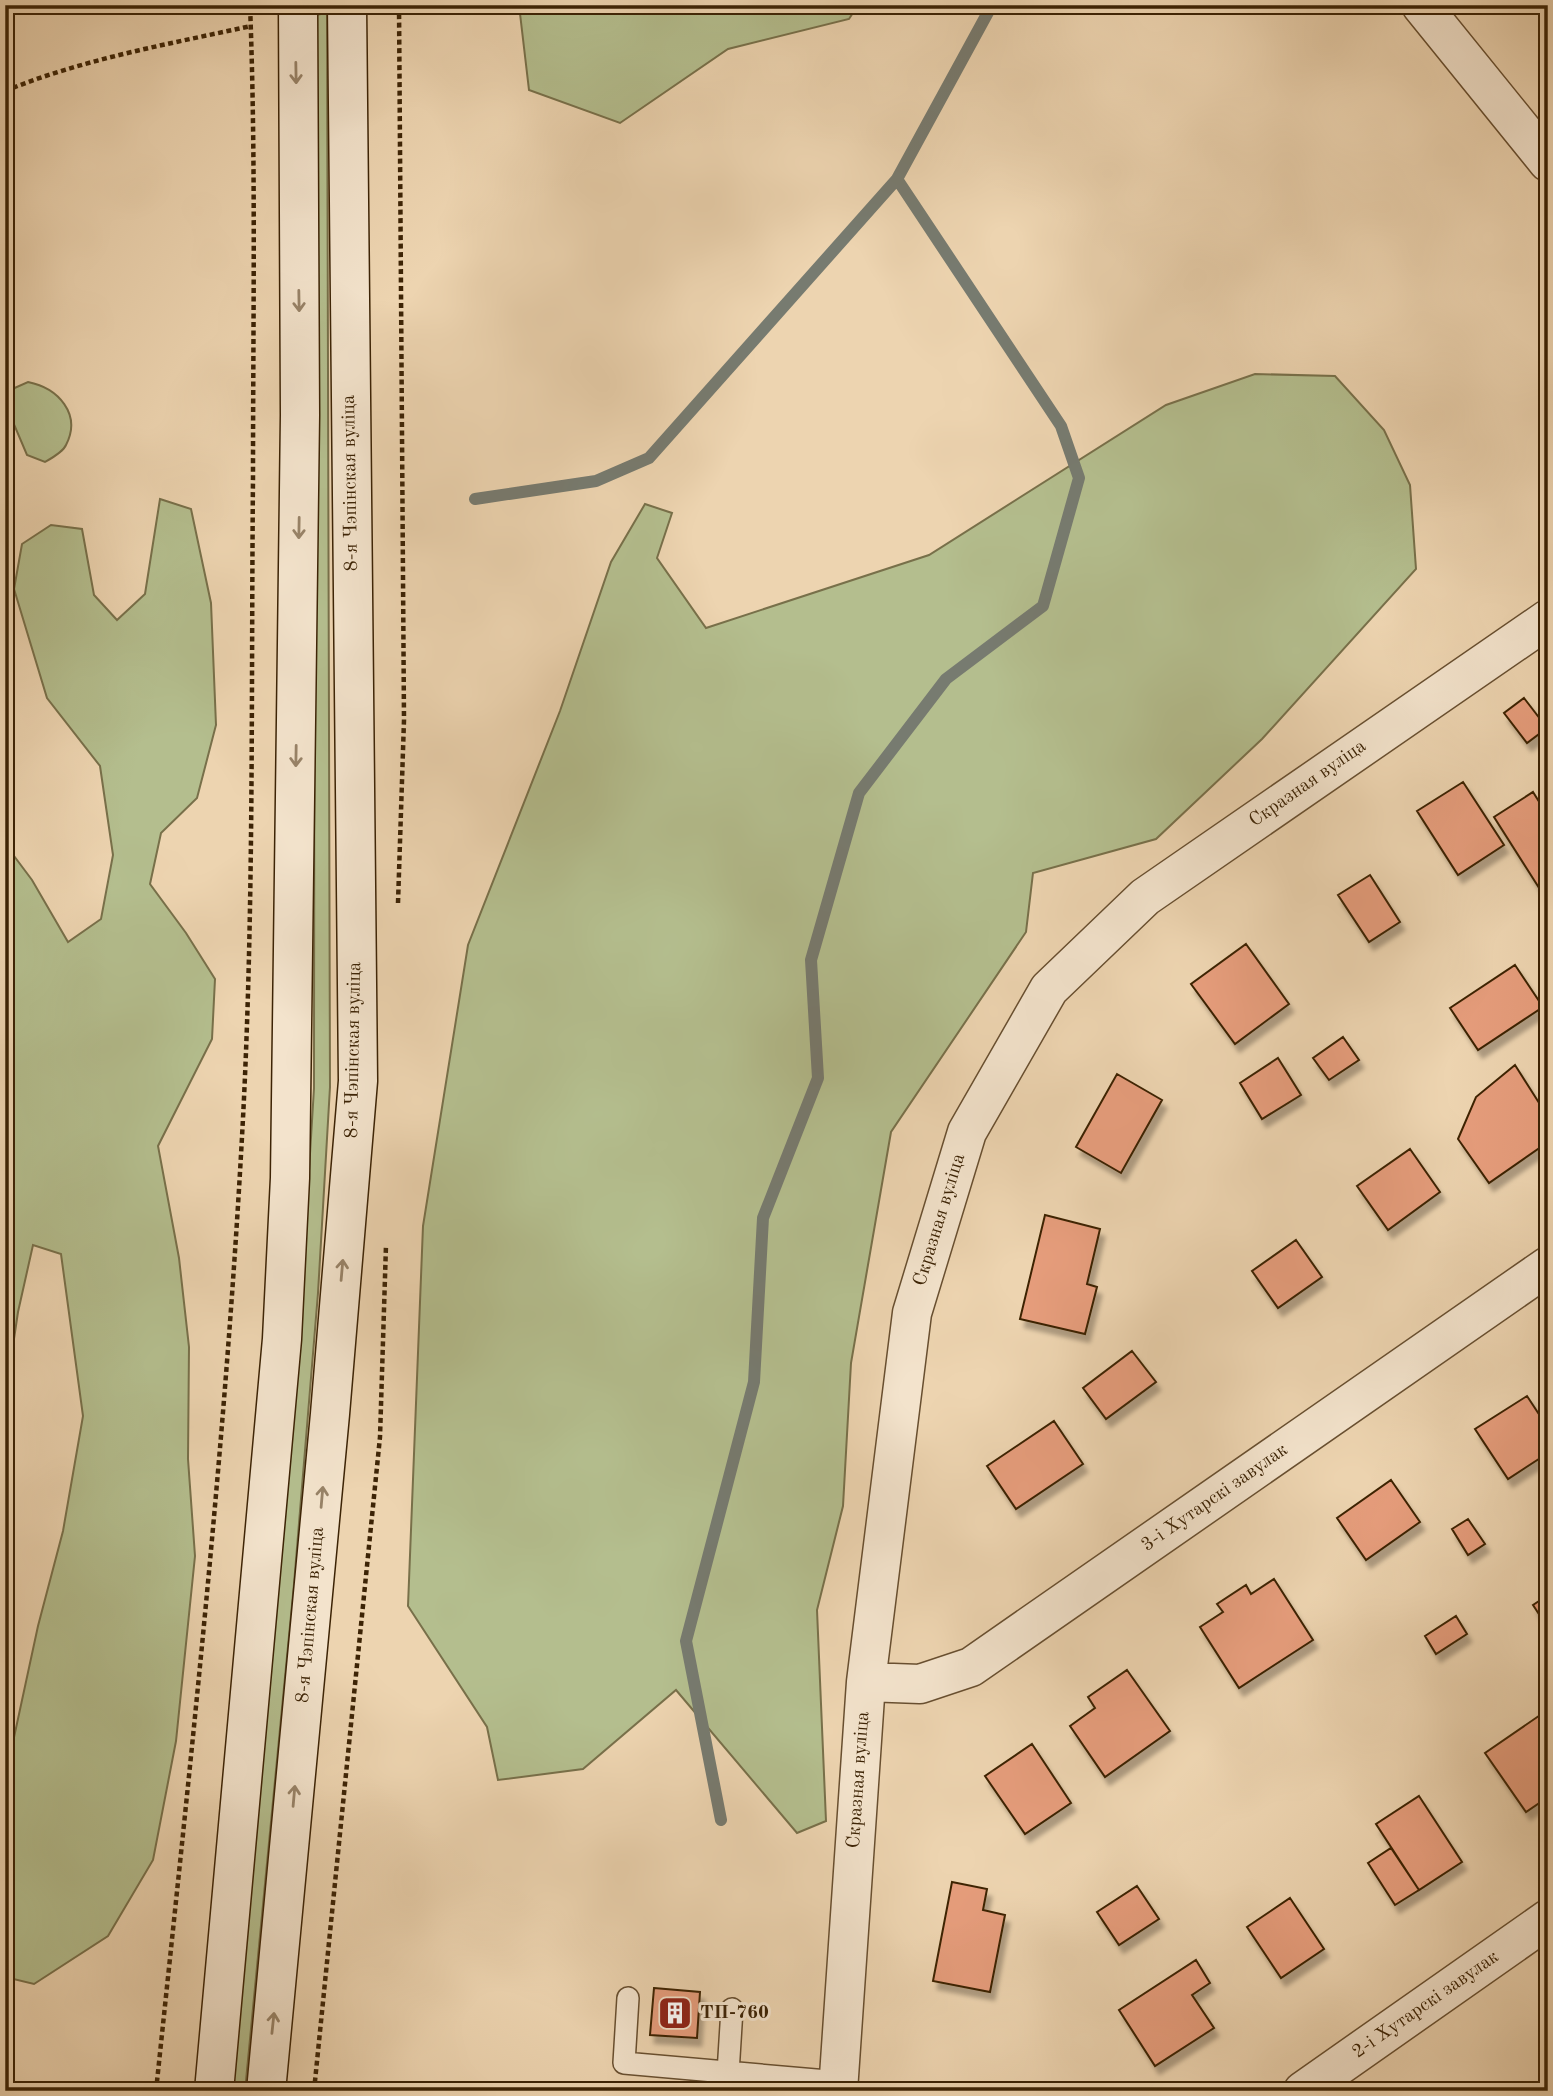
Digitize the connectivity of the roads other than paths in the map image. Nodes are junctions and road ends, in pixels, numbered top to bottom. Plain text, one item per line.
1 (298, 5) edge
2 (347, 5) edge
3 (1421, 5) edge
4 (1548, 162) edge
5 (1548, 620) edge
6 (1548, 1266) edge
7 (866, 1682) junction
8 (1548, 1919) edge
9 (628, 1998) dead end
10 (732, 2009) dead end
11 (728, 2073) junction
12 (839, 2086) edge
13 (214, 2091) edge
14 (266, 2091) edge
15 (1303, 2091) edge

1 -> 13 main road
14 -> 2 main road, 8-я Чэпінская вуліца
3 - 4 main road
5 - 7 main road, Скразная вуліца
6 - 7 main road, 3-і Хутарскі завулак
7 - 12 main road, Скразная вуліца
8 - 15 main road, 2-і Хутарскі завулак
9 - 11 lane
10 - 11 lane
11 - 12 lane

